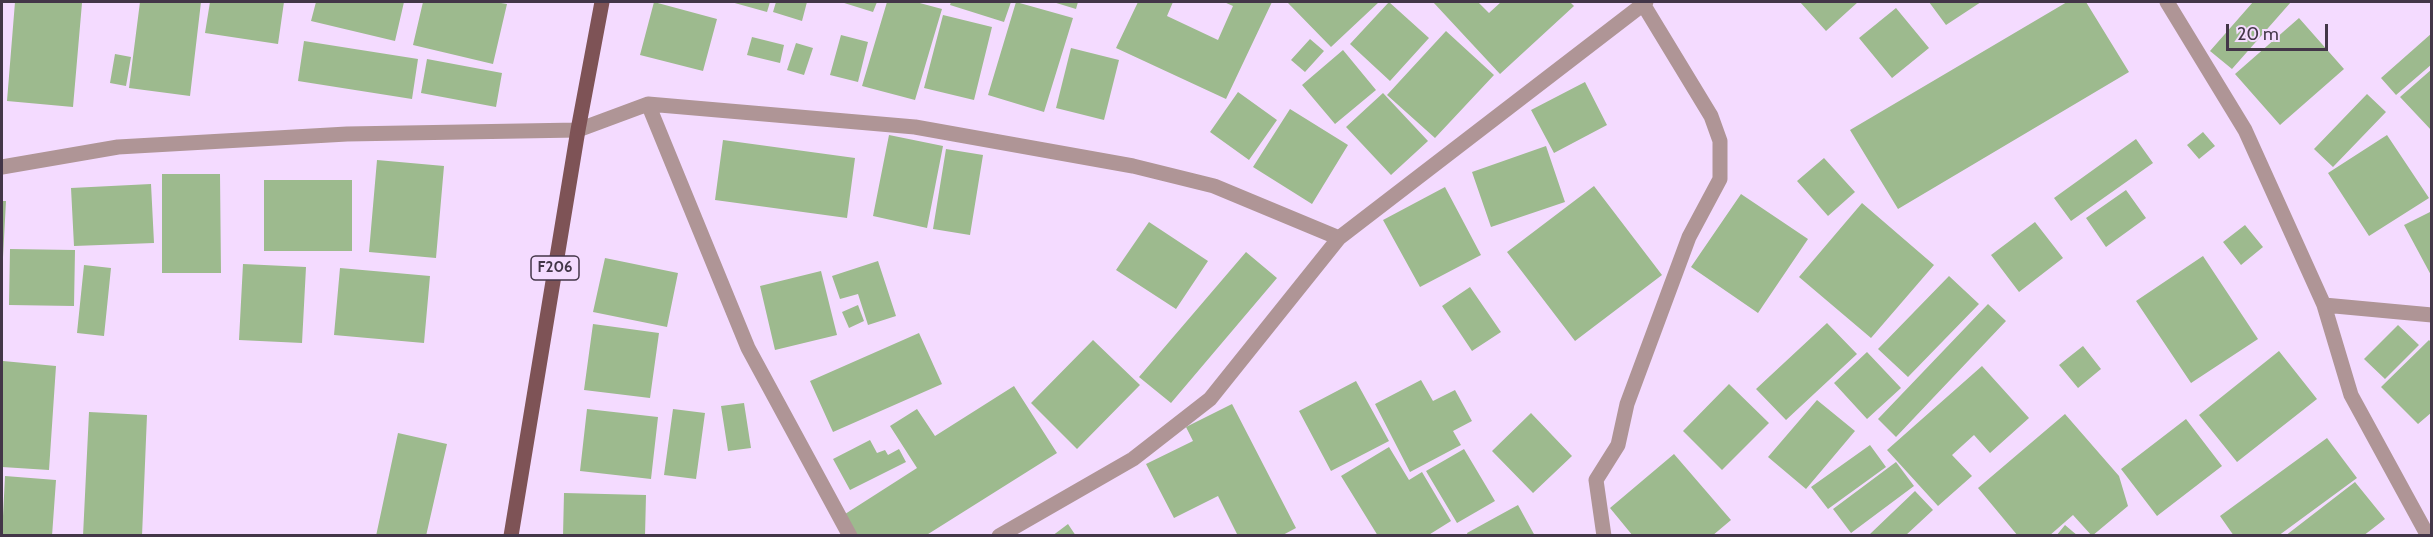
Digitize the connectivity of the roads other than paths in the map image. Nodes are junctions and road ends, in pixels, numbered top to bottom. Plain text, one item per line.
1 (602, 2) edge
2 (2167, 2) edge
3 (1644, 3) edge
4 (648, 104) junction
5 (578, 130) junction
6 (2, 167) edge
7 (1338, 238) junction
8 (2324, 305) junction
9 (2432, 315) edge
10 (512, 536) edge
11 (850, 536) edge
12 (999, 536) edge
13 (1604, 536) edge
14 (2428, 536) edge

1 - 5 main road, F206
2 - 8 street
3 - 7 street
3 - 13 street
4 - 5 street
4 - 7 street
4 - 11 street
5 - 6 street
5 - 10 main road, F206
7 - 12 street
8 - 9 street
8 - 14 street

